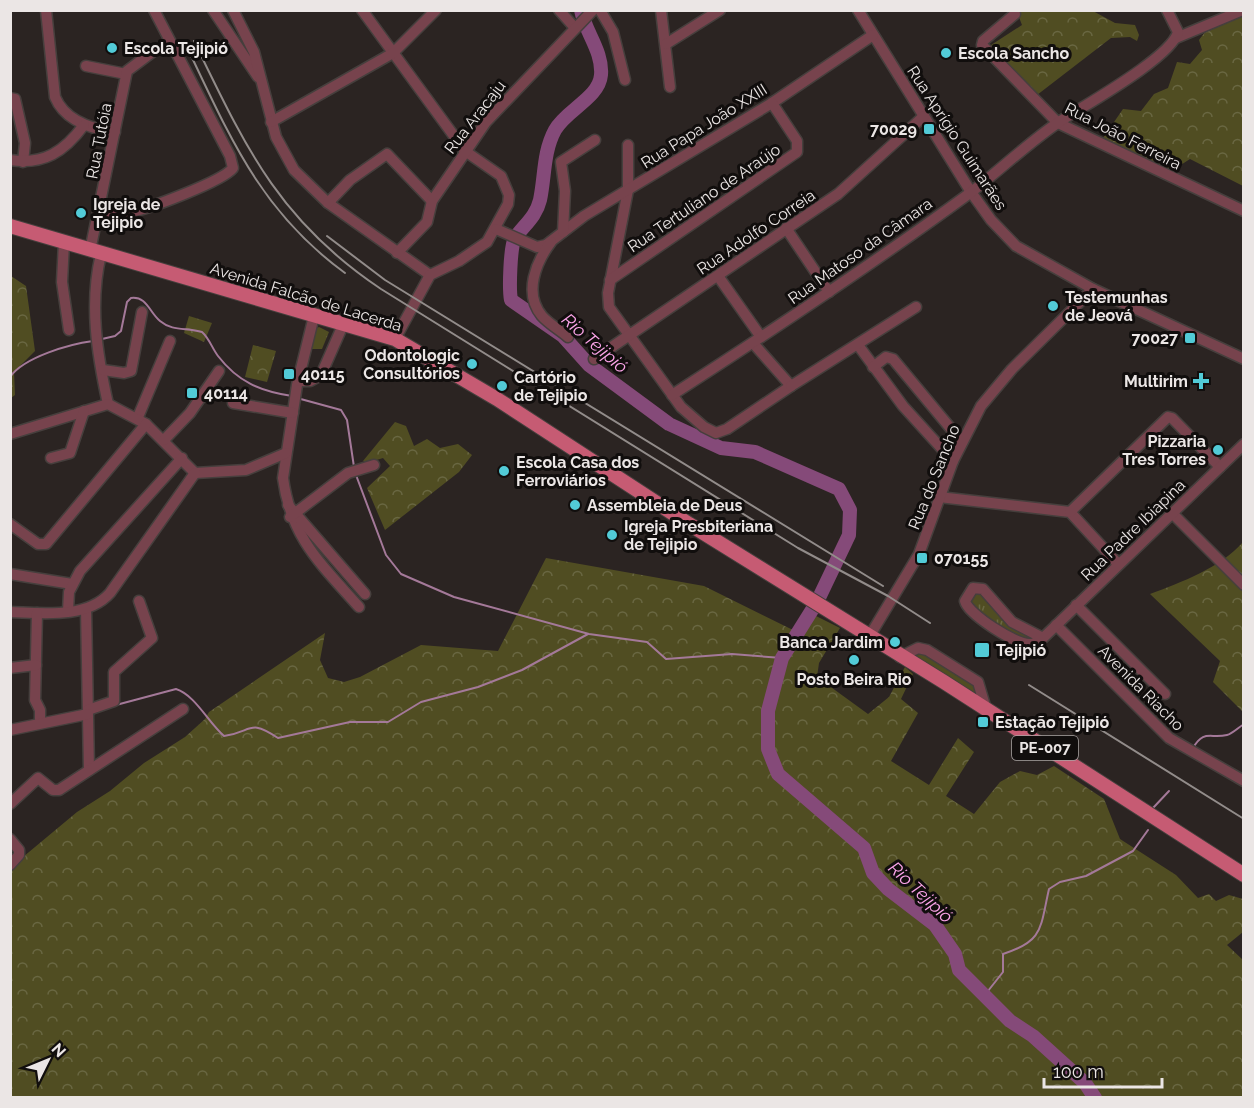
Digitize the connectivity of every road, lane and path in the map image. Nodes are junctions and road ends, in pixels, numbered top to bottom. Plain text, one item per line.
1 (46, 10) edge
2 (154, 10) edge
3 (213, 10) edge
4 (233, 10) edge
5 (362, 10) edge
6 (436, 10) edge
7 (558, 10) edge
8 (593, 10) edge
9 (600, 10) edge
10 (662, 10) edge
11 (720, 10) edge
12 (858, 10) edge
13 (1167, 10) edge
14 (1243, 10) edge
15 (1015, 14) dead end
16 (575, 27) junction
17 (873, 35) junction
18 (1176, 38) junction
19 (666, 44) junction
20 (174, 46) junction
21 (393, 53) junction
22 (86, 66) dead end
23 (127, 73) junction
24 (261, 80) junction
25 (625, 80) dead end
26 (670, 87) dead end
27 (13, 99) edge
28 (772, 103) junction
29 (924, 116) junction
30 (271, 122) junction
31 (1058, 123) junction
32 (84, 125) junction
33 (115, 132) junction
34 (595, 140) dead end
35 (628, 145) dead end
36 (465, 151) junction
37 (10, 160) edge
38 (23, 162) junction
39 (628, 190) junction
40 (970, 192) junction
41 (432, 201) junction
42 (328, 203) junction
43 (1244, 211) edge
44 (100, 213) junction
45 (10, 226) edge
46 (786, 228) junction
47 (496, 229) junction
48 (564, 232) junction
49 (64, 242) junction
50 (552, 242) junction
51 (95, 252) junction
52 (397, 253) junction
53 (430, 275) junction
54 (718, 276) junction
55 (610, 280) junction
56 (1093, 289) junction
57 (829, 292) junction
58 (916, 308) dead end
59 (142, 312) dead end
60 (314, 316) junction
61 (343, 325) junction
62 (69, 330) dead end
63 (629, 336) junction
64 (568, 337) dead end
65 (395, 339) junction
66 (757, 340) junction
67 (170, 341) dead end
68 (858, 345) junction
69 (305, 356) junction
70 (594, 359) dead end
71 (1244, 359) edge
72 (326, 362) junction
73 (873, 367) junction
74 (103, 370) junction
75 (219, 371) dead end
76 (298, 383) junction
77 (791, 386) junction
78 (672, 395) junction
79 (233, 403) dead end
80 (108, 404) junction
81 (294, 407) junction
82 (84, 411) junction
83 (142, 421) junction
84 (10, 434) edge
85 (164, 440) junction
86 (962, 442) junction
87 (1244, 444) edge
88 (286, 453) junction
89 (51, 458) dead end
90 (182, 458) junction
91 (953, 461) junction
92 (374, 465) dead end
93 (1220, 467) junction
94 (195, 473) junction
95 (939, 497) junction
96 (291, 511) junction
97 (1070, 512) junction
98 (1172, 513) junction
99 (10, 524) edge
100 (1118, 564) junction
101 (10, 574) edge
102 (72, 584) junction
103 (1244, 585) edge
104 (365, 594) dead end
105 (139, 601) dead end
106 (1076, 605) junction
107 (358, 607) dead end
108 (87, 609) junction
109 (68, 611) junction
110 (10, 612) edge
111 (37, 613) junction
112 (1056, 625) junction
113 (869, 637) junction
114 (1043, 638) junction
115 (36, 665) junction
116 (10, 668) edge
117 (1165, 694) dead end
118 (183, 708) dead end
119 (88, 712) junction
120 (40, 718) dead end
121 (10, 730) edge
122 (89, 770) junction
123 (1241, 777) edge
124 (10, 804) edge
125 (10, 839) edge
126 (10, 865) edge
127 (1244, 875) edge

1 - 32 street
2 - 20 street
3 - 24 street
4 - 24 street
5 - 21 street
6 - 21 street
7 - 16 street
8 - 16 street, Rua Aracaju
9 - 25 street
10 - 19 street
11 - 19 street
12 - 17 street, Rua Aprígio Guimarães
13 - 18 street
14 - 18 street, Rua Matoso da Câmara
15 - 31 street, Rua João Ferreira
16 - 36 street, Rua Aracaju
17 - 28 street, Rua Papa João XXIII
17 - 29 street, Rua Aprígio Guimarães
18 - 31 street, Rua Matoso da Câmara
19 - 26 street
20 - 23 street
20 - 44 street
21 - 30 street
21 - 36 street
22 - 23 street
23 - 33 street, Rua Tutóia
24 - 30 street
27 - 38 street
28 - 39 street, Rua Papa João XXIII
28 - 55 street, Rua Tertuliano de Araújo
29 - 40 street, Rua Aprígio Guimarães
29 - 46 street, Rua Adolfo Correia
30 - 42 street
31 - 40 street, Rua Matoso da Câmara
31 - 43 street, Rua João Ferreira
32 - 33 street
32 - 38 street
33 - 44 street, Rua Tutóia
34 - 48 street
35 - 39 street
36 - 41 street, Rua Aracaju
36 - 47 street
37 - 38 street
39 - 48 street, Rua Papa João XXIII
39 - 55 street
40 - 56 street, Rua Aprígio Guimarães
40 - 57 street, Rua Matoso da Câmara
41 - 42 street
41 - 52 street, Rua Aracaju
42 - 52 street
44 - 51 street, Rua Tutóia
45 - 49 main road, Avenida Falcão de Lacerda / PE-007
46 - 54 street, Rua Adolfo Correia
46 - 57 street
47 - 50 street, Rua Papa João XXIII
47 - 53 street
48 - 50 street, Rua Papa João XXIII
49 - 51 main road, Avenida Falcão de Lacerda / PE-007
49 - 62 street
50 - 64 street, Rua Papa João XXIII
51 - 60 main road, Avenida Falcão de Lacerda / PE-007
51 - 74 street, Rua Tutóia
52 - 53 street
53 - 65 street
54 - 63 street, Rua Adolfo Correia
54 - 66 street
55 - 63 street
56 - 71 street, Rua Aprígio Guimarães
56 - 86 street, Rua do Sancho
57 - 66 street, Rua Matoso da Câmara
58 - 68 street
59 - 74 street
60 - 61 main road, Avenida Falcão de Lacerda / PE-007
60 - 69 street
61 - 65 main road, Avenida Falcão de Lacerda / PE-007
61 - 72 street
63 - 70 street, Rua Adolfo Correia
63 - 78 street
65 - 113 main road, Avenida Falcão de Lacerda / PE-007
66 - 77 street
66 - 78 street, Rua Matoso da Câmara
67 - 83 street
68 - 73 street
68 - 77 street
69 - 72 street
69 - 76 street
72 - 76 street
73 - 86 street
73 - 91 street
74 - 80 street, Rua Tutóia
75 - 85 street
76 - 81 street
77 - 78 street
79 - 81 street
80 - 82 street
80 - 83 street
81 - 88 street
82 - 84 street
82 - 89 street
83 - 85 street
83 - 99 street
85 - 90 street
86 - 91 street, Rua do Sancho
87 - 93 street, Rua Padre Ibiapina
88 - 94 street
88 - 96 street
90 - 94 street
90 - 102 street
91 - 95 street, Rua do Sancho
92 - 96 street
93 - 97 street
93 - 98 street, Rua Padre Ibiapina
94 - 108 street
95 - 97 street
95 - 113 street, Rua do Sancho
96 - 104 street
96 - 107 street
97 - 100 street
98 - 100 street, Rua Padre Ibiapina
98 - 103 street
100 - 106 street, Rua Padre Ibiapina
101 - 102 street
102 - 109 street
105 - 119 street
106 - 112 street, Rua Padre Ibiapina
106 - 117 street
108 - 109 street
108 - 119 street
109 - 111 street
110 - 111 street
111 - 115 street
112 - 114 street, Rua Padre Ibiapina
112 - 123 street, Avenida Riacho
113 - 127 main road, PE-007
114 - 114 street
115 - 116 street
115 - 120 street
118 - 122 street
119 - 121 street
119 - 122 street
122 - 124 street
125 - 126 street

